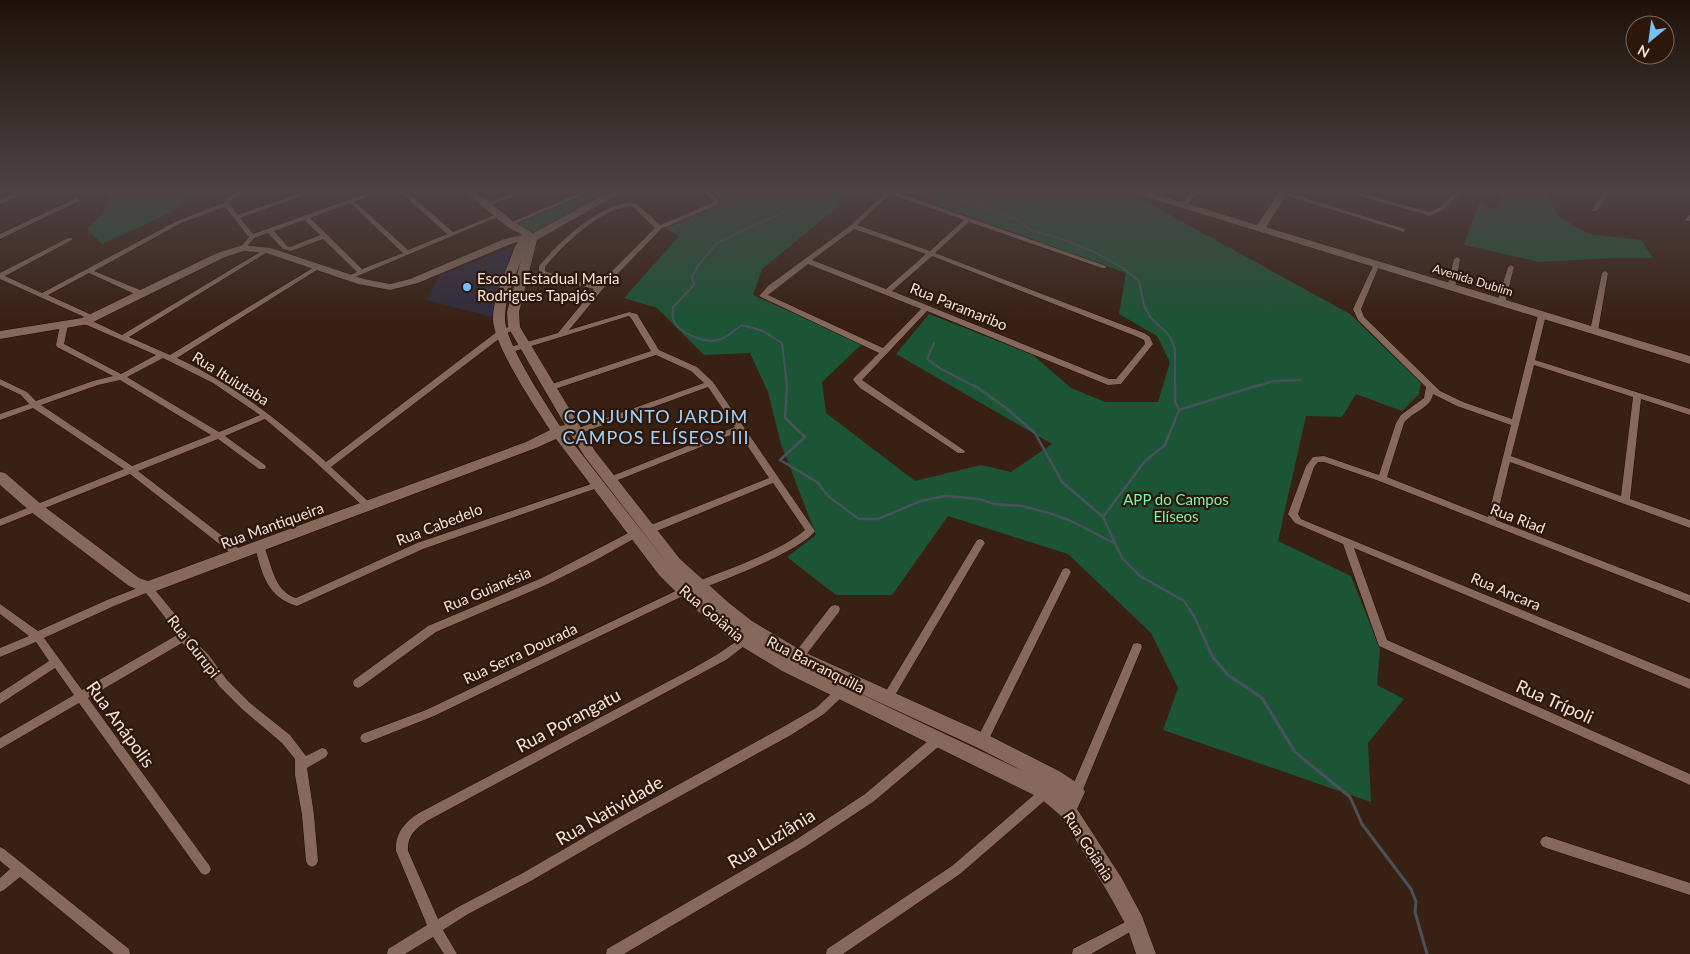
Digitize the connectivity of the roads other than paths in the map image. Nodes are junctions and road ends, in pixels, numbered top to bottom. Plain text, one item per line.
1 (156, 235) edge
2 (250, 235) edge
3 (259, 235) edge
4 (273, 235) edge
5 (388, 235) edge
6 (450, 235) edge
7 (528, 235) edge
8 (537, 235) edge
9 (576, 235) edge
10 (652, 235) edge
11 (842, 235) edge
12 (877, 235) edge
13 (951, 235) edge
14 (1013, 235) edge
15 (1281, 235) edge
16 (324, 236) joint
17 (252, 237) junction
18 (532, 237) junction
19 (70, 240) dead end
20 (243, 248) junction
21 (267, 250) junction
22 (407, 252) junction
23 (930, 253) junction
24 (1457, 258) dead end
25 (806, 261) junction
26 (1377, 264) junction
27 (318, 267) junction
28 (1104, 267) dead end
29 (1511, 267) dead end
30 (90, 271) junction
31 (360, 271) junction
32 (1605, 273) dead end
33 (0, 276) edge
34 (348, 278) junction
35 (599, 288) junction
36 (1451, 288) junction
37 (888, 292) junction
38 (142, 294) junction
39 (43, 295) junction
40 (1501, 303) junction
41 (926, 308) junction
42 (1542, 315) junction
43 (88, 320) junction
44 (64, 325) junction
45 (514, 327) junction
46 (1594, 331) junction
47 (501, 333) junction
48 (562, 333) junction
49 (0, 335) edge
50 (122, 338) junction
51 (524, 345) junction
52 (509, 350) junction
53 (656, 352) junction
54 (884, 352) junction
55 (162, 355) junction
56 (171, 358) junction
57 (1690, 360) edge
58 (1530, 362) junction
59 (120, 377) junction
60 (0, 382) edge
61 (710, 384) junction
62 (550, 388) junction
63 (1430, 388) junction
64 (1637, 396) junction
65 (33, 404) junction
66 (1690, 412) edge
67 (266, 416) junction
68 (0, 417) edge
69 (1515, 423) junction
70 (741, 428) junction
71 (574, 429) junction
72 (557, 432) junction
73 (219, 436) junction
74 (962, 451) dead end
75 (584, 456) junction
76 (1507, 458) junction
77 (262, 467) dead end
78 (325, 467) junction
79 (130, 470) junction
80 (0, 477) edge
81 (775, 479) junction
82 (1382, 479) junction
83 (604, 482) junction
84 (1625, 501) junction
85 (368, 506) junction
86 (36, 508) junction
87 (803, 521) joint
88 (0, 522) edge
89 (1491, 522) junction
90 (1690, 524) edge
91 (1310, 526) joint
92 (641, 532) junction
93 (1347, 540) junction
94 (980, 542) dead end
95 (260, 547) junction
96 (239, 554) junction
97 (1066, 572) dead end
98 (148, 588) junction
99 (691, 588) junction
100 (1690, 599) edge
101 (0, 608) edge
102 (835, 608) dead end
103 (742, 633) junction
104 (183, 636) junction
105 (38, 638) junction
106 (1137, 647) dead end
107 (0, 654) edge
108 (798, 657) junction
109 (56, 662) junction
110 (358, 683) dead end
111 (1690, 684) edge
112 (840, 692) junction
113 (79, 696) junction
114 (0, 699) edge
115 (887, 699) junction
116 (366, 738) dead end
117 (939, 739) junction
118 (982, 742) junction
119 (0, 744) edge
120 (322, 753) dead end
121 (302, 765) junction
122 (1690, 780) edge
123 (1046, 792) junction
124 (1076, 792) junction
125 (1067, 810) junction
126 (1546, 842) dead end
127 (0, 853) edge
128 (312, 862) dead end
129 (19, 869) junction
130 (204, 870) dead end
131 (0, 886) edge
132 (1690, 888) edge
133 (1135, 923) junction
134 (435, 928) junction
135 (124, 954) edge
136 (393, 954) edge
137 (450, 954) edge
138 (612, 954) edge
139 (832, 954) edge
140 (1078, 954) edge
141 (1146, 954) edge

1 - 30 street
2 - 17 street
3 - 17 street
4 - 16 street
5 - 22 street
6 - 22 street
7 - 18 street
8 - 18 street
9 - 35 street
10 - 35 street
11 - 25 street
12 - 23 street
13 - 23 street
14 - 28 street
15 - 26 street, Avenida Dublim
16 - 31 street
17 - 20 street
18 - 34 street
18 - 45 street
18 - 47 street
19 - 33 street
20 - 21 street
20 - 38 street
21 - 27 street
21 - 50 street
22 - 31 street
23 - 37 street
23 - 41 street, Rua Paramaribo
24 - 36 street
25 - 37 street, Rua Paramaribo
25 - 54 street
26 - 36 street, Avenida Dublim
26 - 63 street
27 - 34 street
27 - 56 street
29 - 40 street
30 - 38 street
30 - 39 street
31 - 34 street
32 - 46 street
33 - 39 street, Rua Ituiutaba
35 - 48 street
36 - 40 street, Avenida Dublim
37 - 41 street, Rua Paramaribo
38 - 43 street
39 - 43 street, Rua Ituiutaba
40 - 42 street, Avenida Dublim
41 - 54 street
42 - 46 street, Avenida Dublim
42 - 58 street
43 - 44 street
43 - 50 street, Rua Ituiutaba
44 - 49 street
44 - 59 street
45 - 47 street
45 - 51 street
46 - 57 street, Avenida Dublim
47 - 52 street
47 - 78 street
48 - 51 street
48 - 53 street
50 - 55 street, Rua Ituiutaba
51 - 52 street
51 - 62 street
52 - 72 street
53 - 61 street
53 - 62 street
54 - 74 street
55 - 56 street, Rua Ituiutaba
55 - 59 street
56 - 67 street, Rua Ituiutaba
58 - 64 street
58 - 69 street
59 - 65 street
59 - 73 street
60 - 65 street
61 - 70 street
61 - 71 street
62 - 71 street
63 - 69 street
63 - 82 street
64 - 66 street
64 - 84 street
65 - 68 street
65 - 79 street
67 - 73 street
67 - 78 street, Rua Ituiutaba
69 - 76 street
70 - 81 street
70 - 83 street, Rua Cabedelo
71 - 72 street, Rua Mantiqueira
71 - 75 street
72 - 75 street
72 - 85 street, Rua Mantiqueira
73 - 77 street
73 - 79 street
75 - 83 street
76 - 84 street
76 - 89 street
78 - 85 street, Rua Ituiutaba
79 - 86 street
79 - 96 street
80 - 86 street, Rua Gurupi
81 - 87 street
81 - 92 street, Rua Guianésia
82 - 89 street, Rua Riad
82 - 91 street, Rua Riad
83 - 92 street
83 - 95 street, Rua Cabedelo
84 - 90 street
85 - 95 street, Rua Mantiqueira
86 - 88 street
86 - 98 street, Rua Gurupi
87 - 99 street
89 - 100 street, Rua Riad
91 - 93 street, Rua Ancara
92 - 99 street, Rua Goiânia
92 - 110 street, Rua Guianésia
93 - 111 street, Rua Ancara
93 - 122 street, Rua Trípoli
94 - 115 street
95 - 96 street, Rua Mantiqueira
96 - 98 street, Rua Mantiqueira
97 - 118 street
98 - 104 street, Rua Gurupi
98 - 105 street, Rua Mantiqueira
99 - 103 street, Rua Barranquilla
99 - 116 street, Rua Serra Dourada
101 - 105 street, Rua Anápolis
102 - 108 street
103 - 108 street, Rua Barranquilla
103 - 112 street, Rua Goiânia
103 - 134 street, Rua Porangatu
104 - 113 street
104 - 121 street, Rua Gurupi
105 - 107 street, Rua Mantiqueira
105 - 109 street, Rua Anápolis
106 - 124 street
108 - 115 street, Rua Barranquilla
109 - 113 street, Rua Anápolis
109 - 114 street
112 - 117 street, Rua Goiânia
112 - 134 street, Rua Natividade
113 - 119 street
113 - 130 street, Rua Anápolis
115 - 118 street, Rua Barranquilla
117 - 123 street, Rua Goiânia
117 - 138 street, Rua Luziânia
118 - 124 street, Rua Barranquilla
120 - 121 street
121 - 128 street, Rua Gurupi
123 - 125 street, Rua Goiânia
123 - 139 street
124 - 125 street
125 - 133 street, Rua Goiânia
126 - 132 street
127 - 129 street
129 - 131 street
129 - 135 street
133 - 140 street
133 - 141 street, Rua Goiânia
134 - 136 street, Rua Natividade
134 - 137 street

